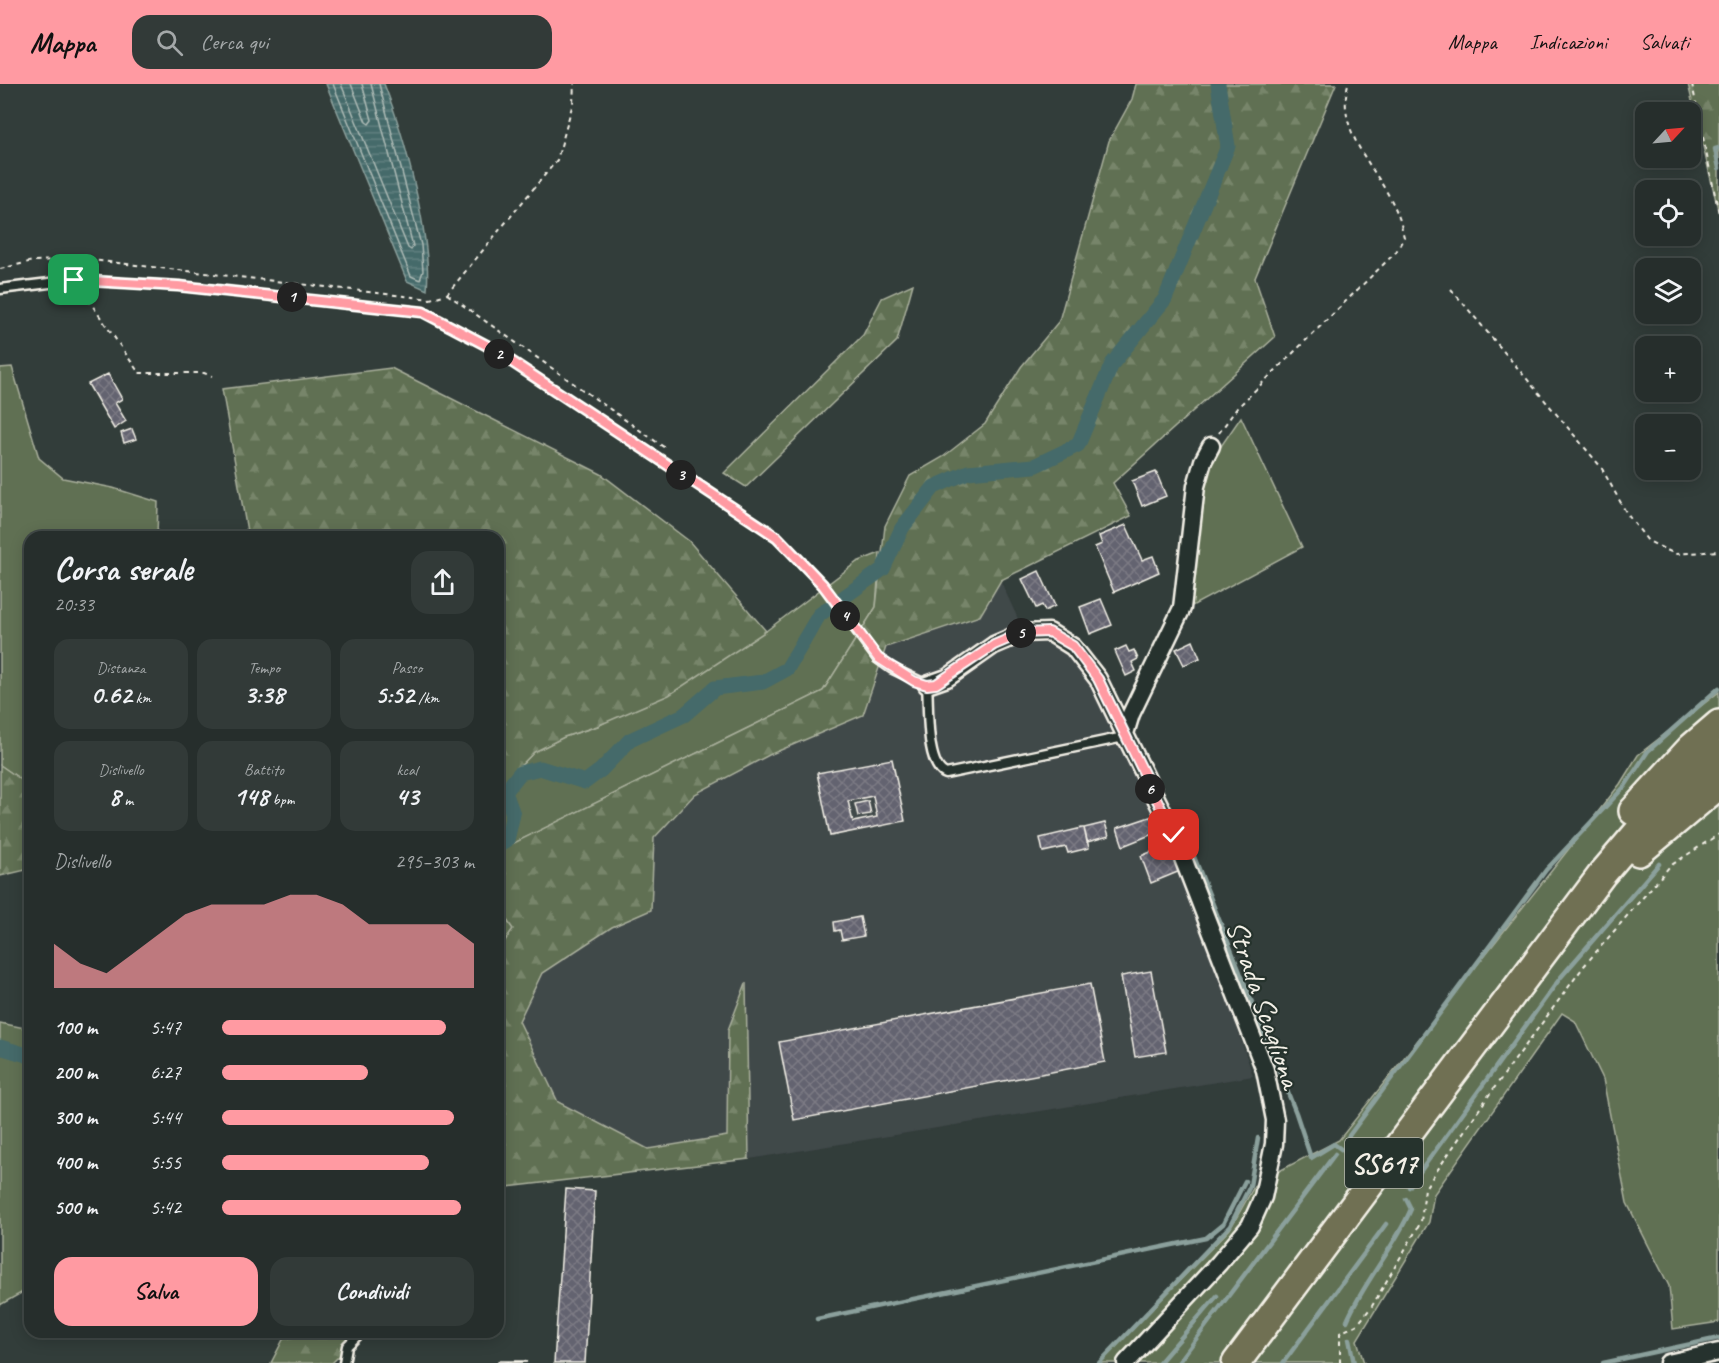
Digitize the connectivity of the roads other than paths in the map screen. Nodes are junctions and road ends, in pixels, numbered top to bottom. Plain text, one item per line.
1 (0, 289) edge
2 (1211, 446) road end
3 (927, 685) junction
4 (1719, 724) edge
5 (1124, 737) junction
6 (1719, 755) edge
7 (1719, 785) edge
8 (1533, 965) junction
9 (355, 1338) edge
10 (1719, 1352) edge
11 (344, 1363) edge
12 (1126, 1363) edge
13 (1236, 1363) edge
14 (1668, 1363) edge

1 - 3 lane
2 - 5 street
3 - 5 street, Strada Scagliona
3 - 5 lane
4 - 8 main road
5 - 12 street, Strada Scagliona
6 - 8 main road, SS617
7 - 8 main road
8 - 13 main road, SS617
9 - 11 lane
10 - 14 street

